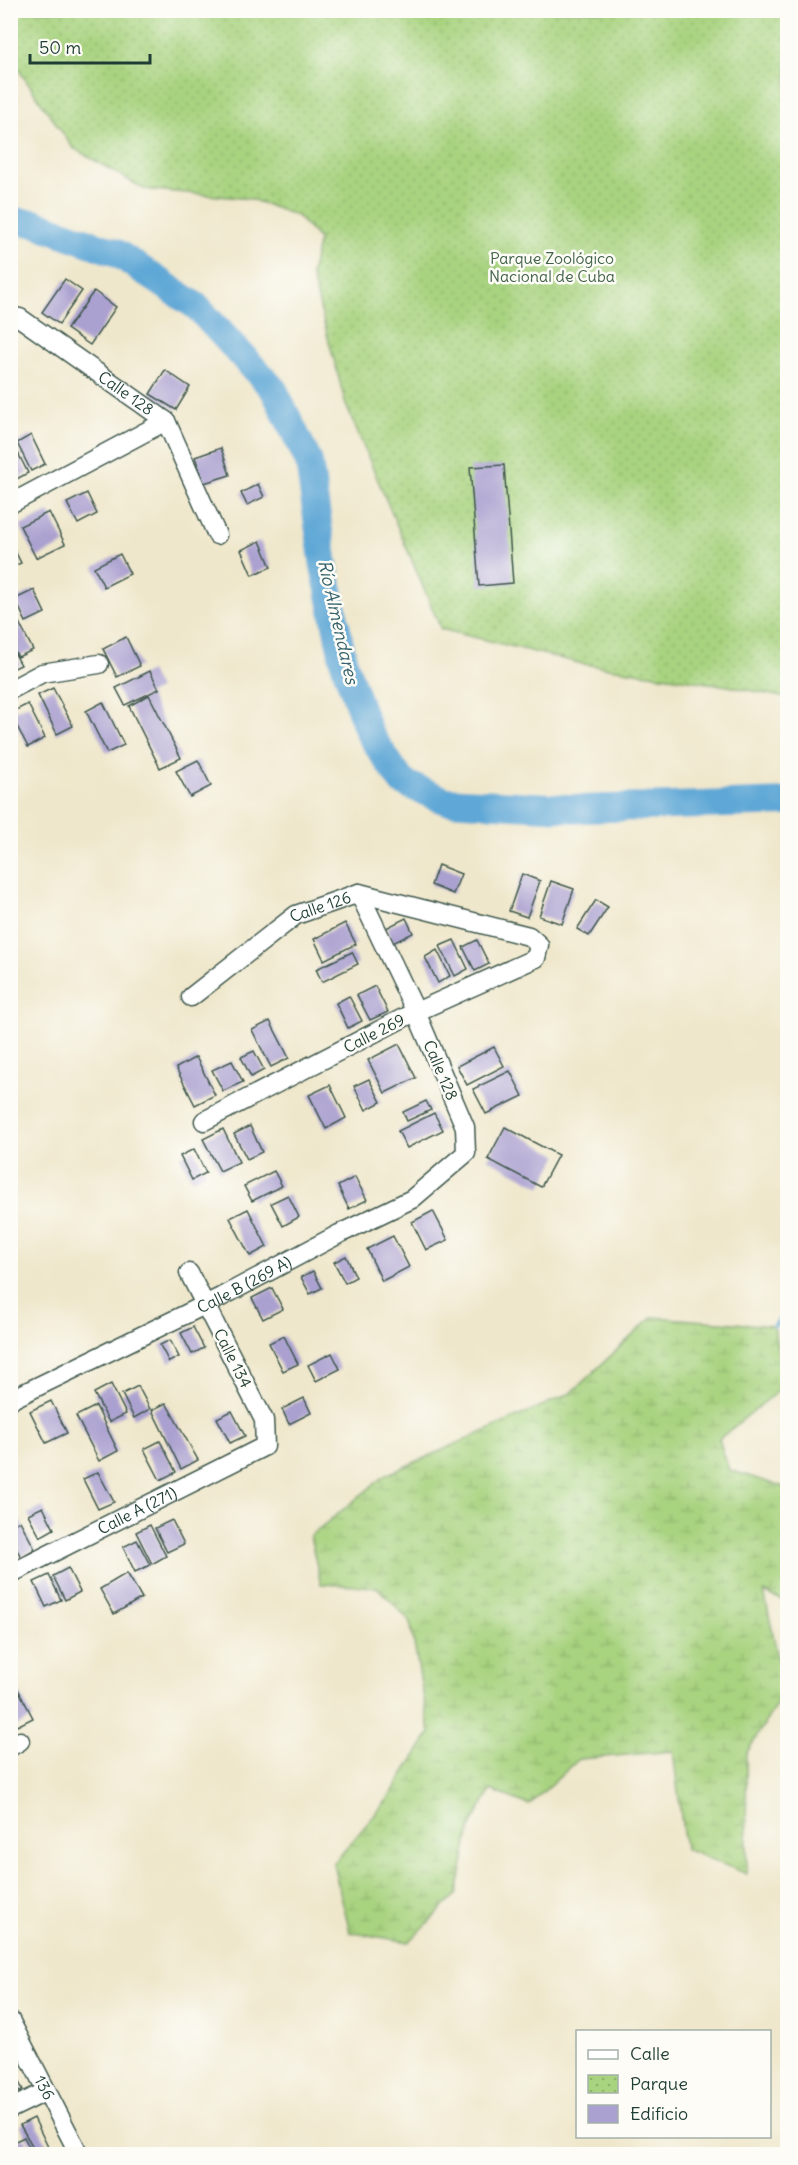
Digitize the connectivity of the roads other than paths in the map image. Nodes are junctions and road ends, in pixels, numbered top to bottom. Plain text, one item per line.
1 (14, 319) edge
2 (166, 422) junction
3 (10, 504) edge
4 (217, 535) dead end
5 (99, 664) dead end
6 (10, 690) edge
7 (359, 893) junction
8 (539, 945) joint
9 (191, 997) dead end
10 (416, 1012) junction
11 (204, 1120) dead end
12 (466, 1153) joint
13 (189, 1273) dead end
14 (206, 1303) junction
15 (10, 1400) edge
16 (265, 1446) joint
17 (10, 1574) edge
18 (10, 2020) edge
19 (46, 2091) junction
20 (10, 2109) edge
21 (79, 2154) edge

1 - 2 street, Calle 128
2 - 3 street
2 - 4 street, Calle 128
5 - 6 street
7 - 8 street, Calle 126
7 - 9 street, Calle 126
7 - 10 street, Calle 128
8 - 10 street, Calle 269
10 - 11 street, Calle 269
10 - 12 street, Calle 128
12 - 14 street, Calle B (269 A)
13 - 14 street, Calle 134
14 - 15 street, Calle B (269 A)
14 - 16 street, Calle 134
16 - 17 street, Calle A (271)
18 - 19 street, 136
19 - 20 street
19 - 21 street, 136

